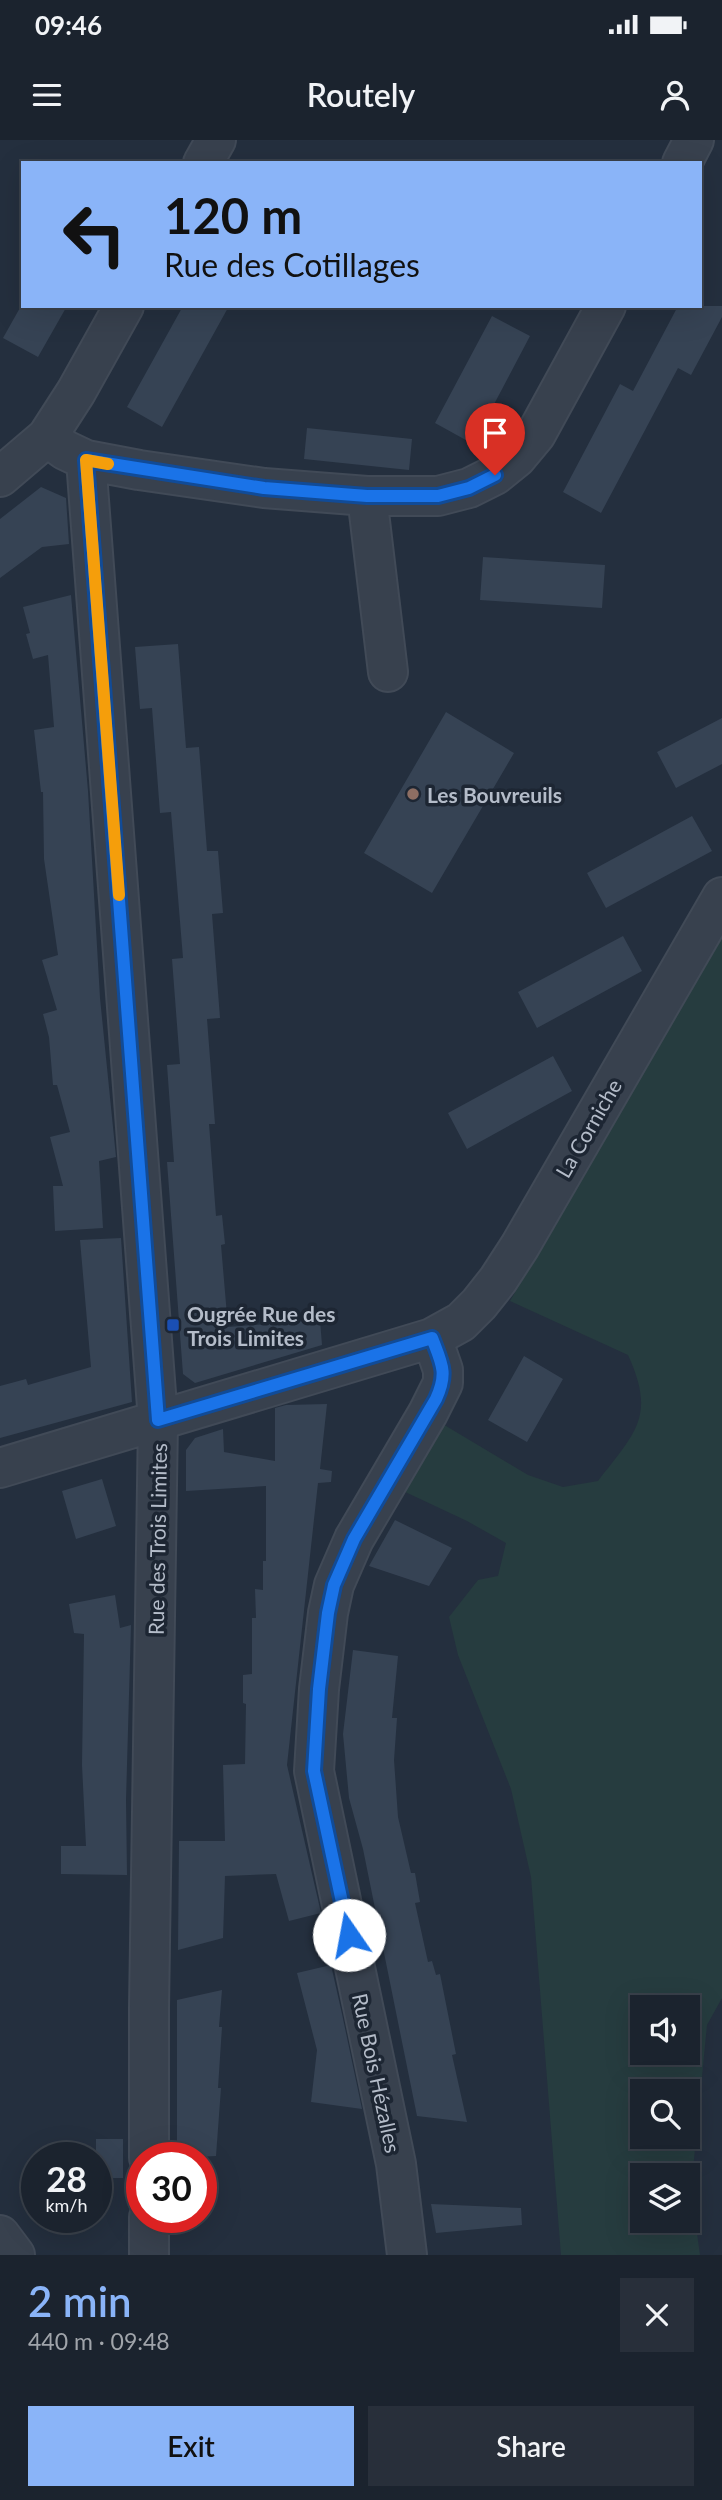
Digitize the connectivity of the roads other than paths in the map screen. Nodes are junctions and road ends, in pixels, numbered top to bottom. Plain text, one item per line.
1 (216, 140) edge
2 (694, 140) edge
3 (205, 161) edge
4 (683, 161) edge
5 (123, 308) edge
6 (605, 308) edge
7 (47, 437) junction
8 (86, 460) junction
9 (0, 477) edge
10 (367, 496) junction
11 (388, 672) dead end
12 (722, 897) edge
13 (432, 1338) junction
14 (158, 1420) junction
15 (0, 1468) edge
16 (149, 2142) edge
17 (149, 2233) edge
18 (0, 2235) edge
19 (15, 2255) edge
20 (149, 2255) edge
21 (407, 2255) edge

1 - 3 street
2 - 4 street
5 - 7 street
6 - 10 street
7 - 8 street
7 - 9 street
8 - 10 street
8 - 14 street, Rue des Trois Limites
10 - 11 street
12 - 13 street, La Corniche
13 - 14 street, La Corniche
13 - 21 street, Rue Bois Hézalles
14 - 15 street, La Corniche
14 - 16 street, Rue des Trois Limites
17 - 20 street
18 - 19 street

